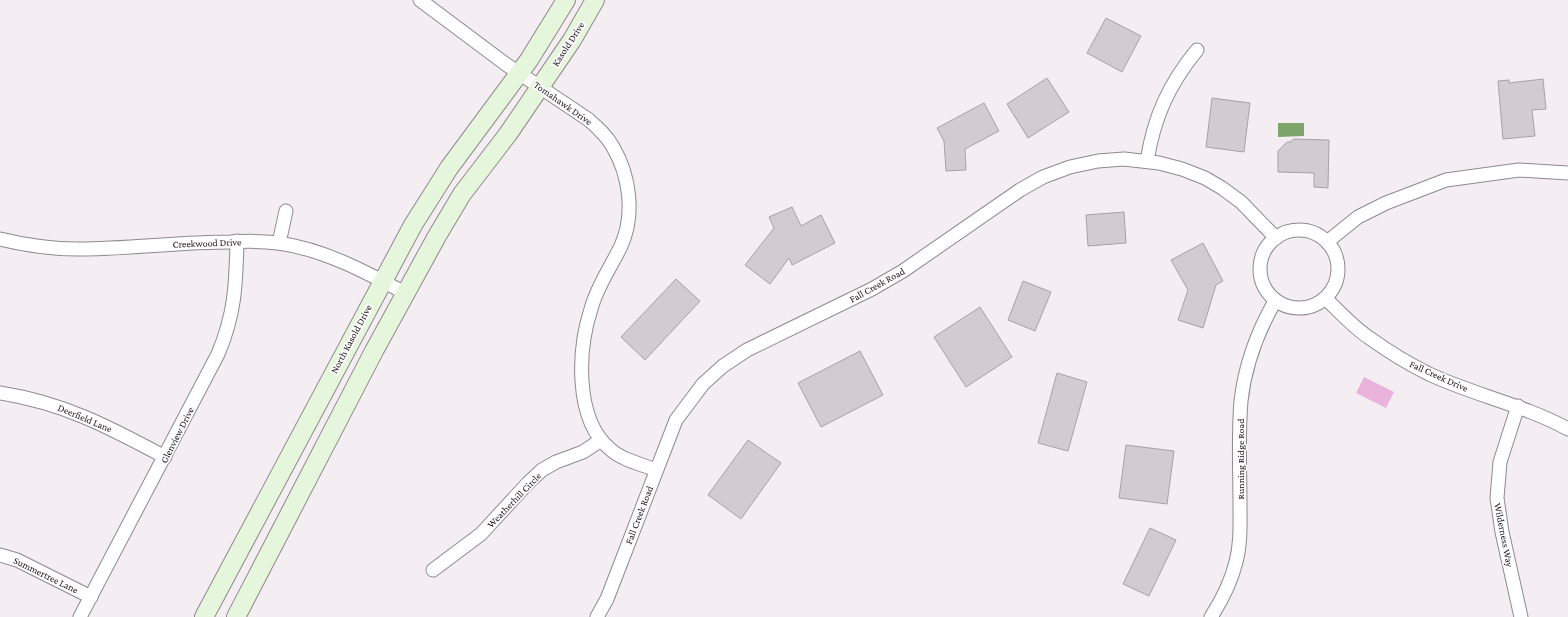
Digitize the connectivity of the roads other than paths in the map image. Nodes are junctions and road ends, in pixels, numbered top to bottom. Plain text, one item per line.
1 (566, 0) edge
2 (595, 0) edge
3 (427, 2) edge
4 (1197, 50) dead end
5 (520, 73) junction
6 (540, 87) junction
7 (1146, 161) junction
8 (1568, 173) edge
9 (286, 211) dead end
10 (1276, 238) junction
11 (0, 239) edge
12 (237, 242) junction
13 (1327, 242) junction
14 (279, 243) junction
15 (382, 281) junction
16 (405, 293) junction
17 (1325, 298) junction
18 (1275, 301) junction
19 (0, 393) edge
20 (1518, 406) junction
21 (1568, 429) edge
22 (601, 440) junction
23 (165, 457) junction
24 (656, 470) junction
25 (0, 555) edge
26 (433, 570) dead end
27 (91, 597) junction
28 (80, 617) edge
29 (204, 617) edge
30 (236, 617) edge
31 (597, 617) edge
32 (1211, 617) edge
33 (1521, 617) edge

1 - 5 main road
2 - 6 main road, Kasold Drive
3 - 5 street, Tomahawk Drive
4 - 7 street
5 - 6 street, Tomahawk Drive
5 - 15 main road, North Kasold Drive
6 - 16 main road
6 - 22 street, Tomahawk Drive
7 - 10 street, Fall Creek Road
7 - 24 street, Fall Creek Road
8 - 13 street
9 - 14 street
10 - 13 street
10 - 18 street
11 - 12 street, Creekwood Drive
12 - 14 street, Creekwood Drive
12 - 23 street, Glenview Drive
13 - 17 street
14 - 15 street, Creekwood Drive
15 - 16 street, Creekwood Drive
15 - 29 main road, North Kasold Drive
16 - 30 main road
17 - 18 street
17 - 20 street, Fall Creek Drive
18 - 32 street, Running Ridge Road
19 - 23 street, Deerfield Lane
20 - 21 street, Fall Creek Drive
20 - 33 street, Wilderness Way
22 - 24 street, Tomahawk Drive
22 - 26 street, Weatherhill Circle
23 - 27 street, Glenview Drive
24 - 31 street, Fall Creek Road
25 - 27 street, Summertree Lane
27 - 28 street, Glenview Drive

